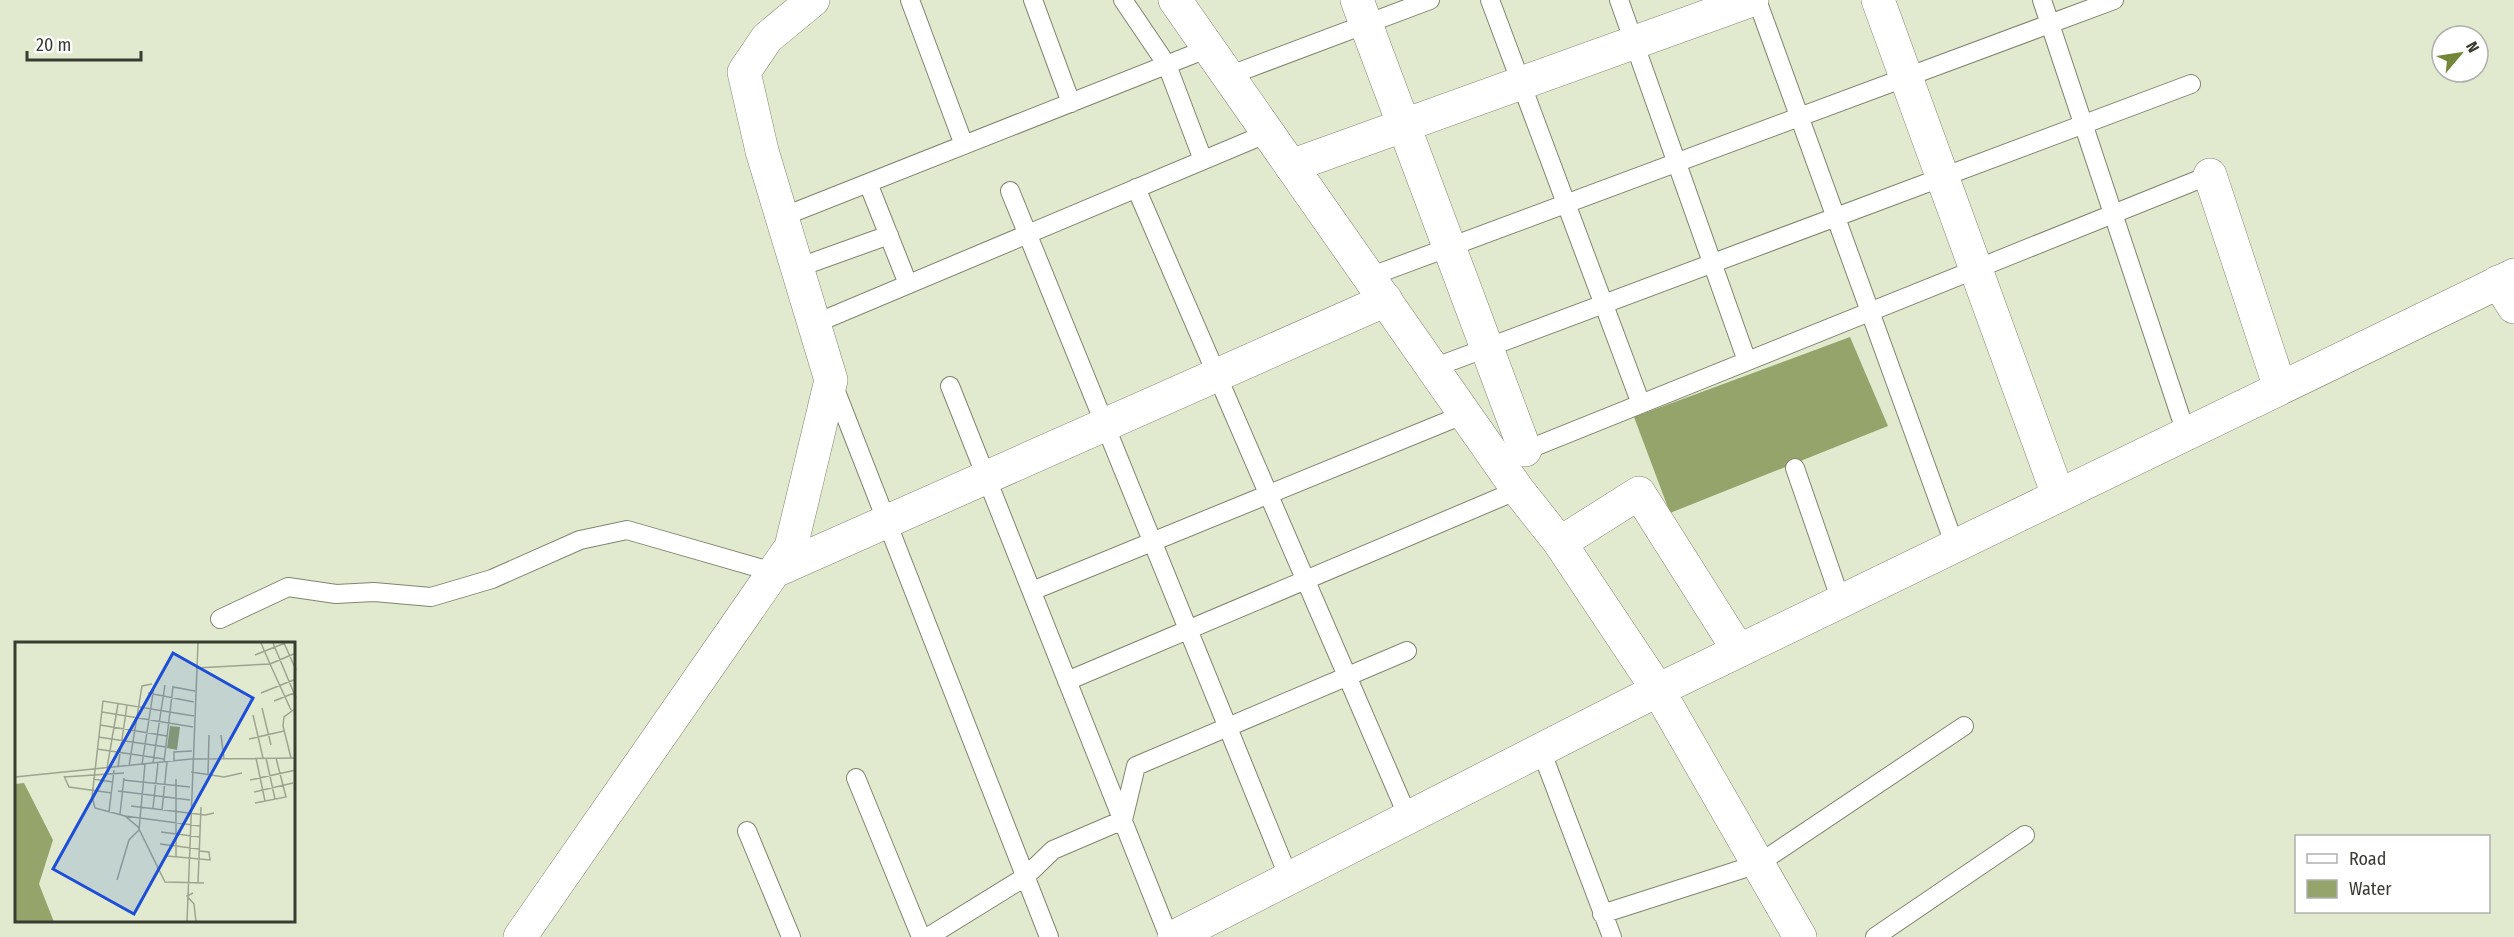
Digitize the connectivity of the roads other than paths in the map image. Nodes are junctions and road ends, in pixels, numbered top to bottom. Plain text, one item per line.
1 (813, 0) edge
2 (910, 0) edge
3 (1033, 0) edge
4 (1123, 0) edge
5 (1175, 0) edge
6 (1430, 0) edge
7 (1490, 0) edge
8 (1619, 0) edge
9 (1752, 0) edge
10 (1757, 0) edge
11 (1878, 0) edge
12 (2042, 0) edge
13 (2114, 0) edge
14 (1361, 12) edge
15 (2050, 24) junction
16 (1634, 43) junction
17 (1209, 48) junction
18 (1167, 65) junction
19 (1228, 76) junction
20 (1906, 78) junction
21 (1521, 82) junction
22 (2191, 84) dead end
23 (1071, 103) junction
24 (1799, 117) junction
25 (2083, 124) junction
26 (1404, 125) junction
27 (1268, 133) junction
28 (964, 145) junction
29 (1203, 160) junction
30 (1677, 163) junction
31 (1291, 166) junction
32 (2210, 175) joint
33 (1943, 177) junction
34 (868, 183) junction
35 (1136, 188) junction
36 (1010, 191) dead end
37 (1567, 204) junction
38 (2113, 214) junction
39 (782, 217) junction
40 (1836, 217) junction
41 (1028, 234) junction
42 (889, 235) junction
43 (1449, 248) junction
44 (1712, 263) junction
45 (798, 268) junction
46 (1976, 269) junction
47 (908, 284) junction
48 (2509, 288) edge
49 (1378, 289) junction
50 (1604, 304) junction
51 (1870, 312) junction
52 (814, 324) junction
53 (1487, 348) junction
54 (1747, 361) junction
55 (1433, 368) junction
56 (1217, 375) junction
57 (831, 380) junction
58 (950, 386) dead end
59 (2280, 388) junction
60 (1641, 404) junction
61 (1465, 414) junction
62 (1105, 424) junction
63 (2186, 433) junction
64 (1511, 456) junction
65 (1795, 468) dead end
66 (987, 477) junction
67 (1518, 490) junction
68 (1268, 495) junction
69 (2058, 495) junction
70 (887, 522) junction
71 (1153, 542) junction
72 (1560, 543) junction
73 (1955, 546) junction
74 (773, 572) junction
75 (1306, 580) junction
76 (1032, 591) junction
77 (1841, 601) junction
78 (220, 619) dead end
79 (1189, 630) junction
80 (1407, 651) dead end
81 (1739, 651) junction
82 (1348, 676) junction
83 (1067, 681) junction
84 (1658, 690) junction
85 (1964, 726) dead end
86 (1228, 727) junction
87 (1541, 750) junction
88 (856, 778) dead end
89 (1408, 817) junction
90 (1123, 820) junction
91 (747, 831) dead end
92 (2025, 835) dead end
93 (1758, 864) junction
94 (1025, 877) junction
95 (1289, 878) junction
96 (1602, 914) junction
97 (520, 937) edge
98 (791, 937) edge
99 (921, 937) edge
100 (928, 937) edge
101 (1048, 937) edge
102 (1169, 937) edge
103 (1174, 937) edge
104 (1612, 937) edge
105 (1800, 937) edge
106 (1875, 937) edge

1 - 39 street
2 - 28 lane
3 - 23 lane
4 - 18 lane
5 - 17 street
6 - 14 lane
7 - 21 lane
8 - 16 lane
9 - 16 street
10 - 24 lane
11 - 20 street
12 - 15 lane
13 - 15 lane
14 - 19 lane
14 - 26 street
15 - 20 lane
15 - 25 lane
16 - 21 street
16 - 30 lane
17 - 18 lane
17 - 19 street
18 - 23 lane
18 - 29 lane
19 - 27 street
20 - 24 lane
20 - 33 street
21 - 26 street
21 - 37 lane
22 - 25 lane
23 - 28 lane
24 - 30 lane
24 - 40 lane
25 - 33 lane
25 - 38 lane
26 - 31 street
26 - 43 street
27 - 29 lane
27 - 31 street
28 - 34 lane
29 - 35 lane
30 - 37 lane
30 - 44 lane
31 - 49 street
32 - 38 lane
32 - 59 street
33 - 40 lane
33 - 46 street
34 - 39 lane
34 - 42 lane
35 - 41 lane
35 - 56 lane
36 - 41 lane
37 - 43 lane
37 - 50 lane
38 - 46 lane
38 - 63 lane
39 - 45 street
40 - 44 lane
40 - 51 lane
41 - 47 lane
41 - 62 lane
42 - 45 lane
42 - 47 lane
43 - 49 lane
43 - 53 street
44 - 50 lane
44 - 54 lane
45 - 52 street
46 - 51 lane
46 - 69 street
47 - 52 lane
48 - 59 street
49 - 55 street
49 - 56 street
50 - 53 lane
50 - 60 lane
51 - 54 lane
51 - 73 lane
52 - 57 street
53 - 55 lane
53 - 64 street
54 - 60 lane
55 - 61 street
56 - 62 street
56 - 68 lane
57 - 70 lane
57 - 74 street
58 - 66 lane
59 - 63 street
60 - 64 lane
61 - 64 street
61 - 68 lane
62 - 66 street
62 - 71 lane
63 - 69 street
64 - 67 street
65 - 77 lane
66 - 70 street
66 - 76 lane
67 - 72 street
67 - 75 lane
68 - 71 lane
68 - 75 lane
69 - 73 street
70 - 74 street
70 - 94 lane
71 - 76 lane
71 - 79 lane
72 - 81 street
72 - 84 street
73 - 77 street
74 - 78 lane
74 - 97 street
75 - 79 lane
75 - 82 lane
76 - 83 lane
77 - 81 street
79 - 83 lane
79 - 86 lane
80 - 82 lane
81 - 84 street
82 - 86 lane
82 - 89 lane
83 - 90 lane
84 - 87 street
84 - 93 street
85 - 93 lane
86 - 90 lane
86 - 95 lane
87 - 89 street
87 - 96 lane
88 - 99 lane
89 - 95 street
90 - 94 lane
90 - 102 lane
91 - 98 lane
92 - 106 lane
93 - 96 lane
93 - 105 street
94 - 100 lane
94 - 101 lane
95 - 103 street
96 - 104 lane

